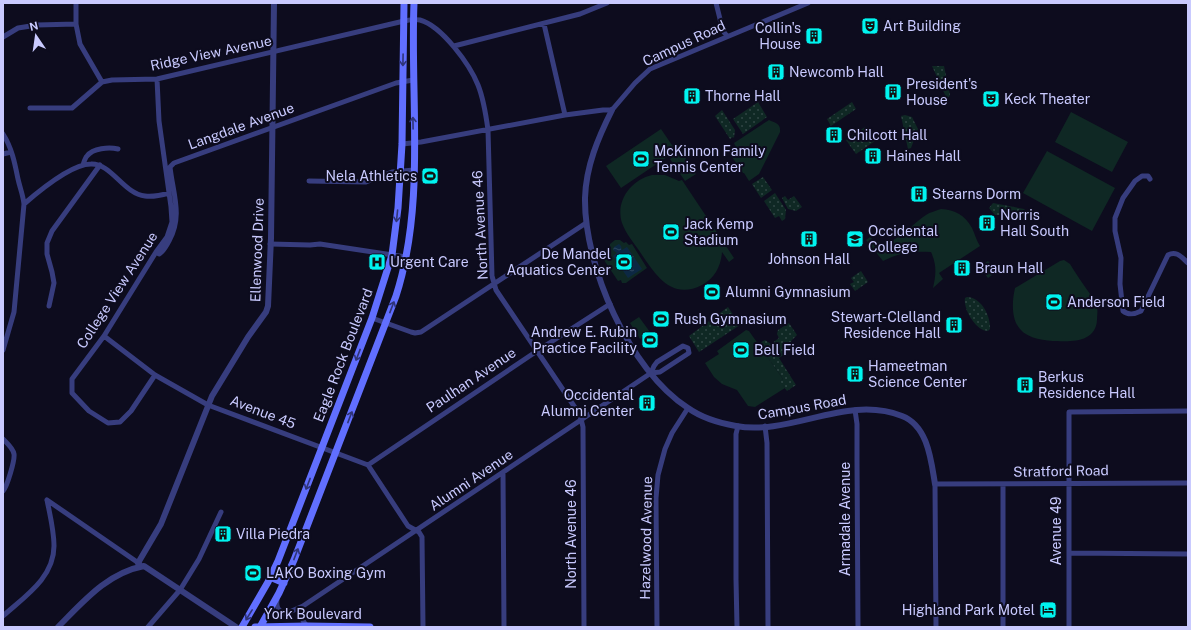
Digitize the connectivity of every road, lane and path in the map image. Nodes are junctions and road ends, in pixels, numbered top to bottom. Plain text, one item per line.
1 (76, 3) edge
2 (274, 3) edge
3 (404, 3) edge
4 (414, 3) edge
5 (607, 3) edge
6 (716, 3) edge
7 (808, 3) edge
8 (795, 5) edge
9 (413, 20) junction
10 (404, 21) junction
11 (76, 24) junction
12 (544, 24) junction
13 (727, 36) junction
14 (3, 37) edge
15 (454, 46) junction
16 (273, 52) junction
17 (157, 79) junction
18 (413, 80) junction
19 (403, 81) junction
20 (102, 82) junction
21 (30, 108) dead end
22 (612, 110) junction
23 (565, 115) junction
24 (272, 128) junction
25 (488, 130) junction
26 (3, 134) edge
27 (402, 144) junction
28 (414, 144) junction
29 (118, 149) dead end
30 (11, 152) junction
31 (3, 154) edge
32 (83, 165) junction
33 (100, 165) junction
34 (414, 170) junction
35 (400, 171) junction
36 (1150, 179) dead end
37 (309, 181) dead end
38 (169, 193) junction
39 (24, 204) junction
40 (586, 222) junction
41 (270, 244) junction
42 (156, 252) junction
43 (392, 255) junction
44 (406, 257) junction
45 (1188, 263) edge
46 (494, 283) junction
47 (610, 304) junction
48 (49, 306) dead end
49 (372, 318) junction
50 (386, 323) junction
51 (104, 336) junction
52 (3, 350) edge
53 (537, 351) junction
54 (651, 373) junction
55 (156, 375) junction
56 (208, 404) junction
57 (688, 408) junction
58 (855, 410) junction
59 (1188, 411) edge
60 (581, 419) junction
61 (738, 426) junction
62 (765, 426) junction
63 (3, 439) edge
64 (322, 448) junction
65 (336, 453) junction
66 (368, 465) junction
67 (503, 473) junction
68 (1188, 482) edge
69 (1068, 483) junction
70 (935, 484) junction
71 (1002, 484) junction
72 (3, 491) edge
73 (221, 512) dead end
74 (416, 531) junction
75 (1069, 553) junction
76 (1188, 554) edge
77 (141, 564) junction
78 (270, 577) junction
79 (284, 583) junction
80 (180, 590) junction
81 (279, 593) junction
82 (303, 606) junction
83 (3, 616) edge
84 (307, 626) junction
85 (58, 627) edge
86 (148, 627) edge
87 (236, 627) edge
88 (242, 627) edge
89 (258, 627) edge
90 (370, 627) edge
91 (423, 627) edge
92 (504, 627) edge
93 (584, 627) edge
94 (657, 627) edge
95 (737, 627) edge
96 (768, 627) edge
97 (858, 627) edge
98 (936, 627) edge
99 (1003, 627) edge
100 (1069, 627) edge

1 - 11 street
2 - 16 street, Ellenwood Drive
3 - 10 main road, Eagle Rock Boulevard
4 - 9 main road, Eagle Rock Boulevard
5 - 12 street
6 - 13 street
7 - 8 street, Campus Road
8 - 13 street, Campus Road
9 - 10 street, Ridge View Avenue
9 - 15 street, North Avenue 46
9 - 18 main road, Eagle Rock Boulevard
10 - 16 street, Ridge View Avenue
10 -> 19 main road, Eagle Rock Boulevard
11 - 14 street
11 - 20 street
12 - 15 street
12 - 23 street
13 - 22 street, Campus Road
15 - 25 street, North Avenue 46
16 - 17 street, Ridge View Avenue
16 - 24 street, Ellenwood Drive
17 - 20 street, Ridge View Avenue
17 - 38 street, College View Avenue
18 - 19 street, Langdale Avenue
28 -> 18 main road, Eagle Rock Boulevard
19 - 24 street, Langdale Avenue
19 - 27 main road, Eagle Rock Boulevard
20 - 21 street
22 - 23 street
22 - 40 street, Campus Road
23 - 25 street
24 - 41 street, Ellenwood Drive
24 - 42 street, Langdale Avenue
25 - 28 street
25 - 46 street, North Avenue 46
26 - 30 street
27 - 28 street
27 - 35 main road, Eagle Rock Boulevard
28 - 34 main road, Eagle Rock Boulevard
29 - 32 street
30 - 31 street
30 - 39 street
32 - 33 street
32 - 39 street
33 - 38 street
33 - 48 street
34 - 35 street
34 - 44 main road, Eagle Rock Boulevard
35 - 37 street
35 -> 43 main road, Eagle Rock Boulevard
36 - 45 street
38 - 42 street, College View Avenue
39 - 52 street
40 - 46 street
40 - 47 street, Campus Road
41 - 43 street
41 - 56 street, Ellenwood Drive
42 - 51 street, College View Avenue
43 - 44 street
43 - 49 main road, Eagle Rock Boulevard
50 -> 44 main road, Eagle Rock Boulevard
46 - 50 street
46 - 53 street, North Avenue 46
47 - 53 street, Paulhan Avenue
47 - 54 street, Campus Road
49 - 50 street
49 -> 64 main road, Eagle Rock Boulevard
65 -> 50 main road, Eagle Rock Boulevard
51 - 55 street, Avenue 45
51 - 55 street, College View Avenue
53 - 60 street, North Avenue 46
53 - 66 street, Paulhan Avenue
54 - 54 street, Alumni Avenue
54 - 57 street, Campus Road
54 - 60 street, Alumni Avenue
55 - 56 street, Avenue 45
56 - 64 street, Avenue 45
56 - 77 street, Ellenwood Drive
57 - 61 street, Campus Road
57 - 94 street, Hazelwood Avenue
58 - 62 street, Campus Road
58 - 70 street, Campus Road
58 - 97 street, Armadale Avenue
59 - 69 street, Avenue 49
60 - 67 street, Alumni Avenue
60 - 93 street, North Avenue 46
61 - 62 street, Campus Road
61 - 95 street
62 - 96 street
63 - 72 street
64 - 65 street, Avenue 45
64 -> 78 main road, Eagle Rock Boulevard
65 - 66 street, Avenue 45
79 -> 65 main road, Eagle Rock Boulevard
66 - 74 street
67 - 74 street, Alumni Avenue
67 - 92 street
68 - 69 street, Stratford Road
69 - 71 street, Stratford Road
69 - 75 street, Avenue 49
70 - 71 street, Stratford Road
70 - 98 street, Campus Road
71 - 99 street
73 - 80 street
74 - 82 street, Alumni Avenue
74 - 91 street
75 - 76 street
75 - 100 street, Avenue 49
77 - 80 street
77 - 83 street
77 - 85 street
78 - 79 main road
78 -> 88 main road, Eagle Rock Boulevard
79 - 81 main road, Eagle Rock Boulevard
80 - 86 street
80 - 87 street
81 - 82 street, Alumni Avenue
81 - 89 main road, Eagle Rock Boulevard
82 - 84 street
84 - 89 main road, York Boulevard
84 - 90 main road, York Boulevard

